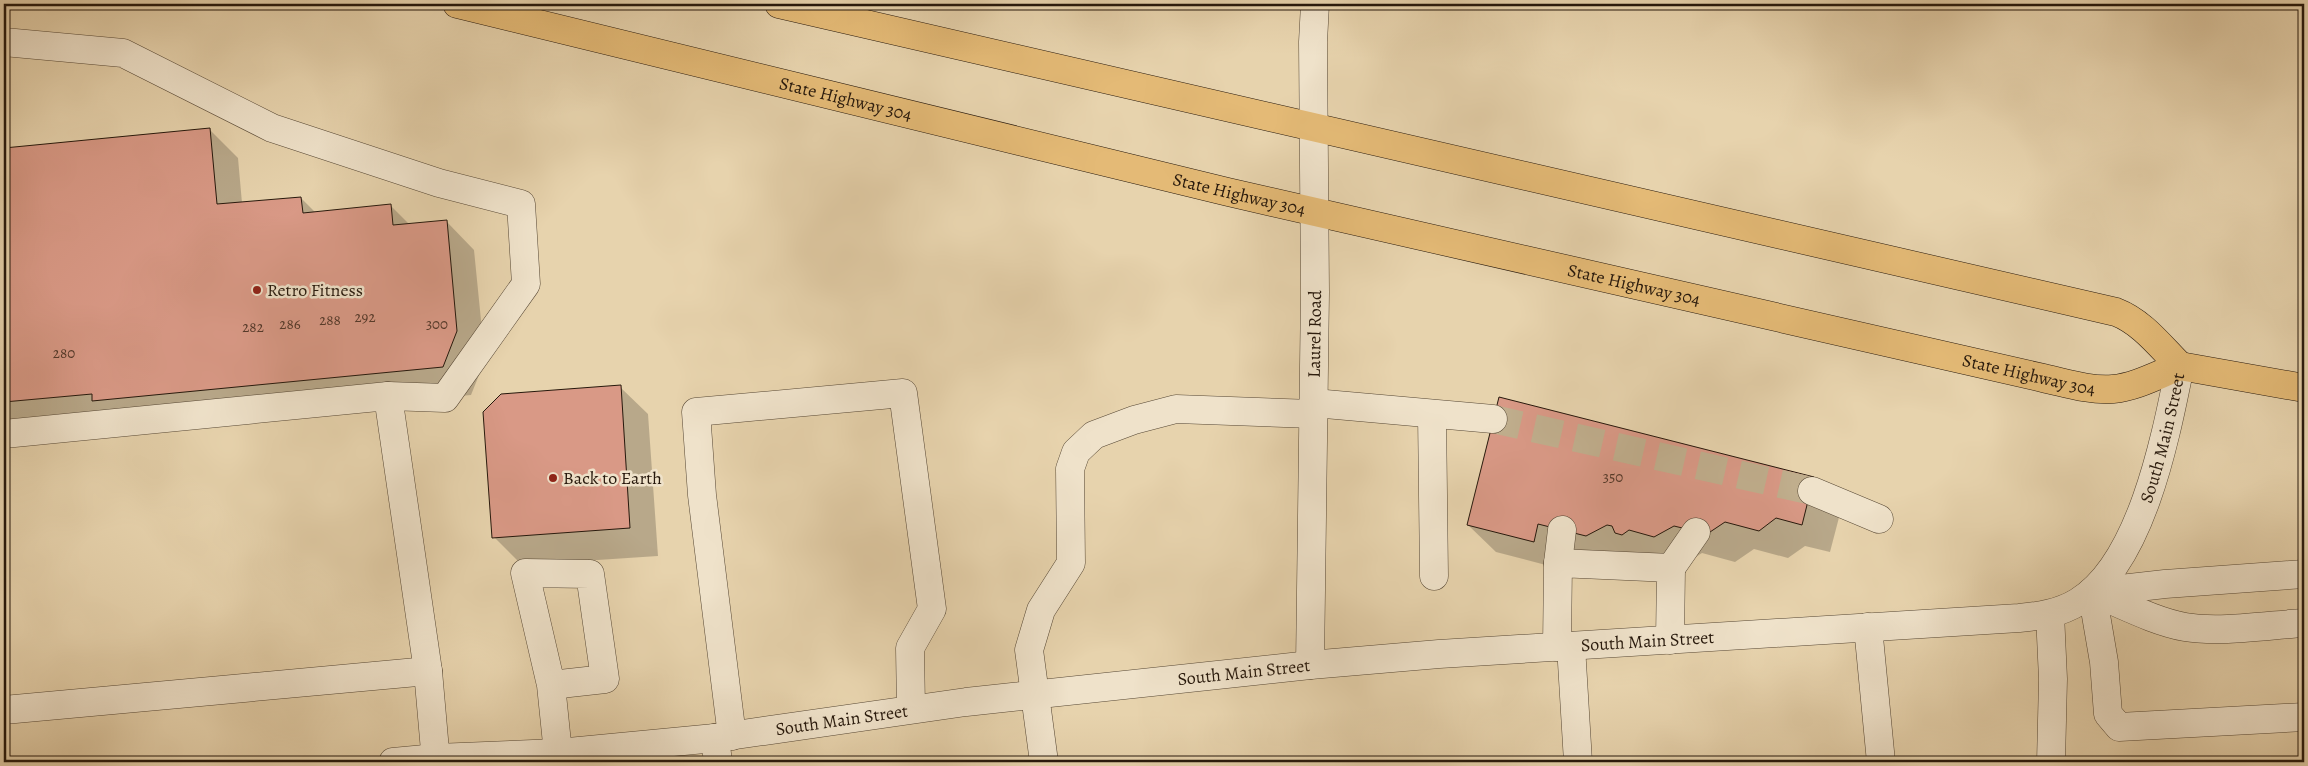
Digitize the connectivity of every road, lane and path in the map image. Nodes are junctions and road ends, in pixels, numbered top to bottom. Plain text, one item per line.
1 (457, 4) edge
2 (778, 4) edge
3 (1315, 4) edge
4 (4, 42) edge
5 (1314, 127) junction
6 (1314, 212) junction
7 (2180, 366) junction
8 (2304, 388) edge
9 (388, 396) junction
10 (1313, 409) junction
11 (1432, 414) junction
12 (1493, 420) tunnel mouth
13 (4, 434) edge
14 (1812, 491) tunnel mouth
15 (1879, 519) dead end
16 (1562, 530) dead end
17 (1696, 532) dead end
18 (1558, 563) junction
19 (1671, 568) junction
20 (2304, 574) edge
21 (1434, 576) dead end
22 (2092, 592) junction
23 (2050, 614) junction
24 (2304, 623) edge
25 (1868, 627) junction
26 (1670, 640) junction
27 (1564, 647) junction
28 (1310, 664) junction
29 (428, 671) junction
30 (551, 684) dead end
31 (1035, 693) junction
32 (911, 709) junction
33 (4, 710) edge
34 (2304, 717) edge
35 (722, 745) edge
36 (558, 753) junction
37 (436, 760) edge
38 (393, 762) edge
39 (1044, 762) edge
40 (1578, 762) edge
41 (1881, 762) edge
42 (2051, 762) edge

1 - 6 main road, State Highway 304
2 - 5 main road
3 - 5 street, Laurel Road
4 - 9 street
5 - 6 street, Laurel Road
5 - 7 main road
6 - 7 main road, State Highway 304
6 - 10 street, Laurel Road
7 - 8 main road, South Main Street
7 - 22 street, South Main Street
9 - 13 street
9 - 29 street
10 - 11 street
10 - 28 street, Laurel Road
10 - 31 street
11 - 12 street
11 - 21 street
14 - 15 street
16 - 18 street
17 - 19 street
18 - 19 street
18 - 27 street
19 - 26 street
20 - 22 street, South Main Street
22 - 23 street, South Main Street
22 - 24 street
22 - 34 street
23 - 25 street, South Main Street
23 - 42 street
25 - 26 street, South Main Street
25 - 41 street
26 - 27 street, South Main Street
27 - 28 street, South Main Street
27 - 40 street
28 - 31 street, South Main Street
29 - 33 street
29 - 37 street
30 - 36 street
31 - 32 street, South Main Street
31 - 39 street
32 - 35 street, South Main Street
32 - 35 street
35 - 36 street, South Main Street
36 - 37 street, South Main Street
37 - 38 street, South Main Street

